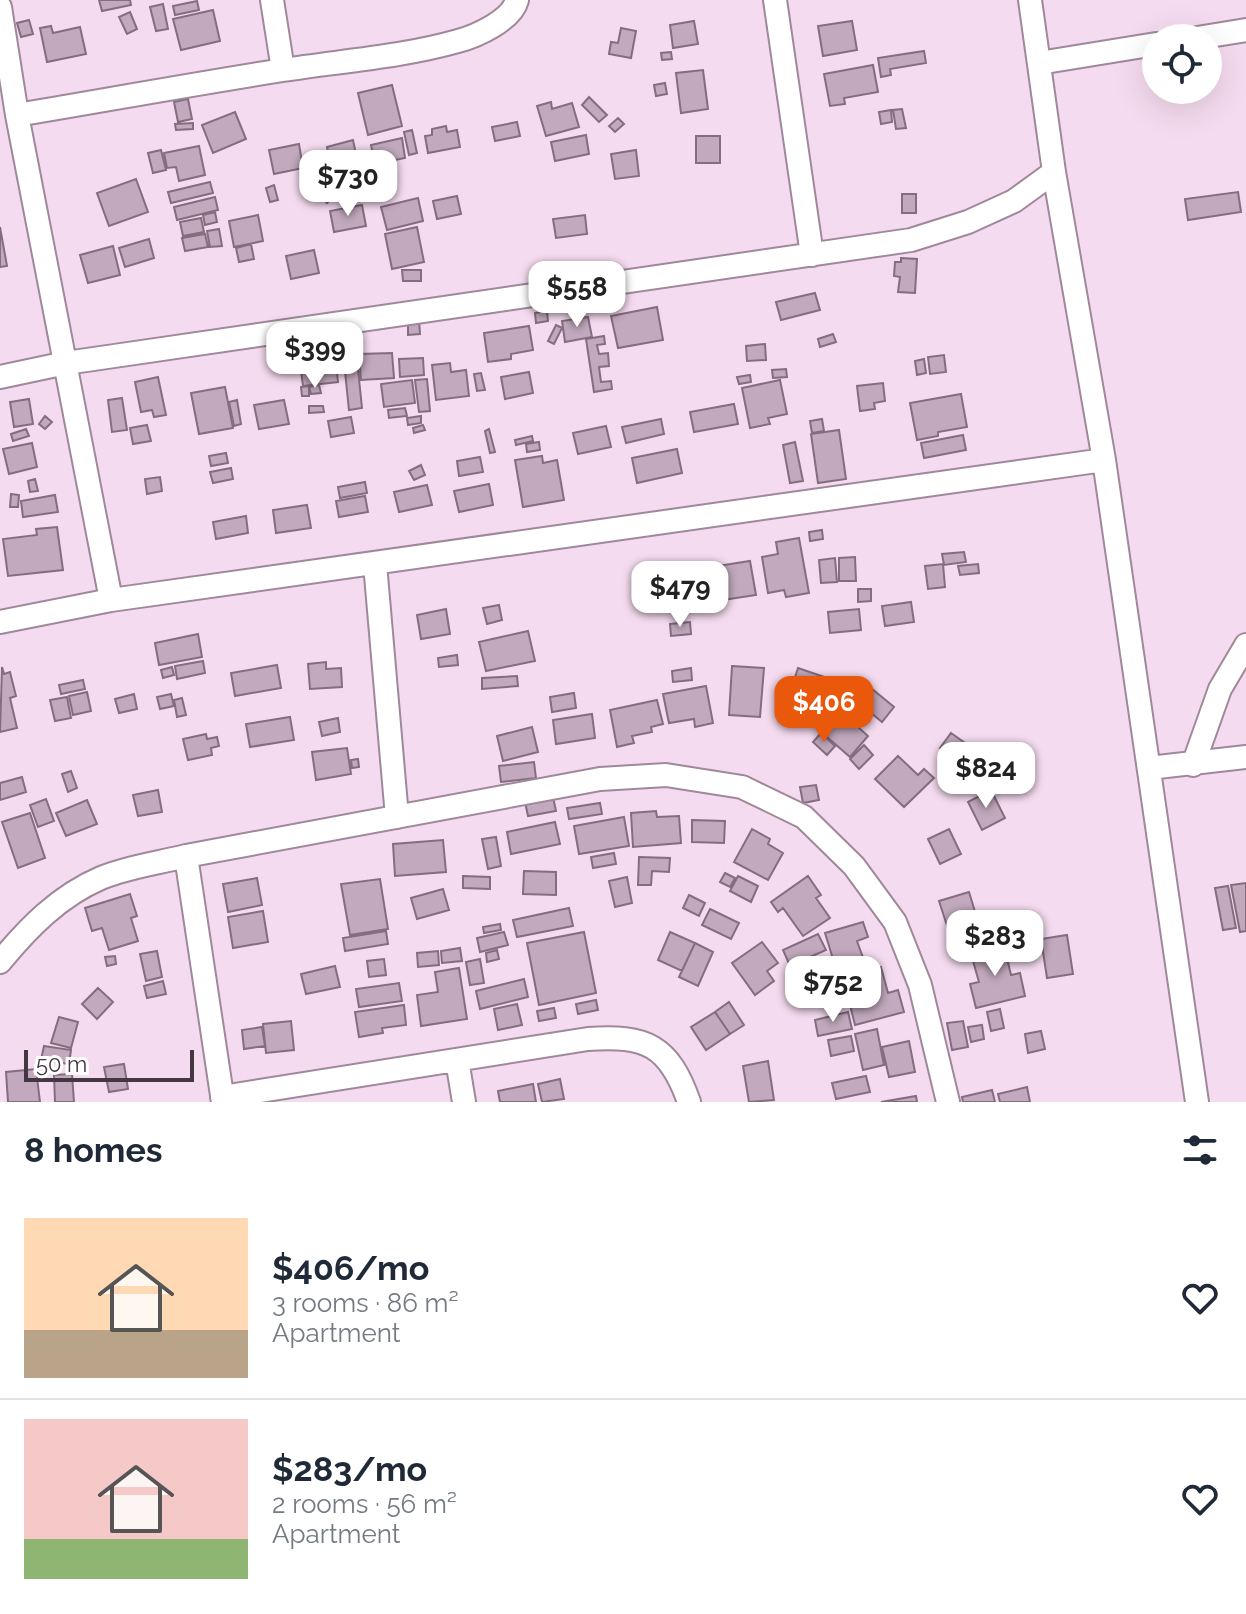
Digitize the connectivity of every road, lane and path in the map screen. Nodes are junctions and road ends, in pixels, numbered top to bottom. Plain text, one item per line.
1 (272, 0) edge
2 (517, 0) edge
3 (775, 0) edge
4 (1030, 0) edge
5 (0, 7) edge
6 (1246, 30) edge
7 (1222, 34) edge
8 (1142, 46) edge
9 (1039, 63) junction
10 (283, 70) junction
11 (17, 115) junction
12 (1054, 172) junction
13 (812, 255) junction
14 (66, 363) junction
15 (0, 377) edge
16 (1104, 460) junction
17 (375, 564) junction
18 (111, 600) junction
19 (0, 622) edge
20 (1246, 645) edge
21 (1246, 757) edge
22 (1193, 765) junction
23 (1149, 768) junction
24 (397, 817) junction
25 (186, 856) junction
26 (0, 962) edge
27 (457, 1060) junction
28 (222, 1100) edge
29 (464, 1102) edge
30 (689, 1102) edge
31 (948, 1102) edge
32 (1197, 1102) edge

1 - 10 street
2 - 10 street
3 - 13 street
4 - 9 street
5 - 11 street
6 - 7 street
8 - 9 street
9 - 12 street
10 - 11 street
11 - 14 street
12 - 13 street
12 - 16 street
13 - 14 street
14 - 15 street
14 - 18 street
16 - 17 street
16 - 23 street
17 - 18 street
17 - 24 street
18 - 19 street
20 - 22 street
21 - 22 street
22 - 23 street
23 - 32 street
24 - 25 street
24 - 31 street
25 - 26 street
25 - 28 street
27 - 28 street
27 - 29 street
27 - 30 street

